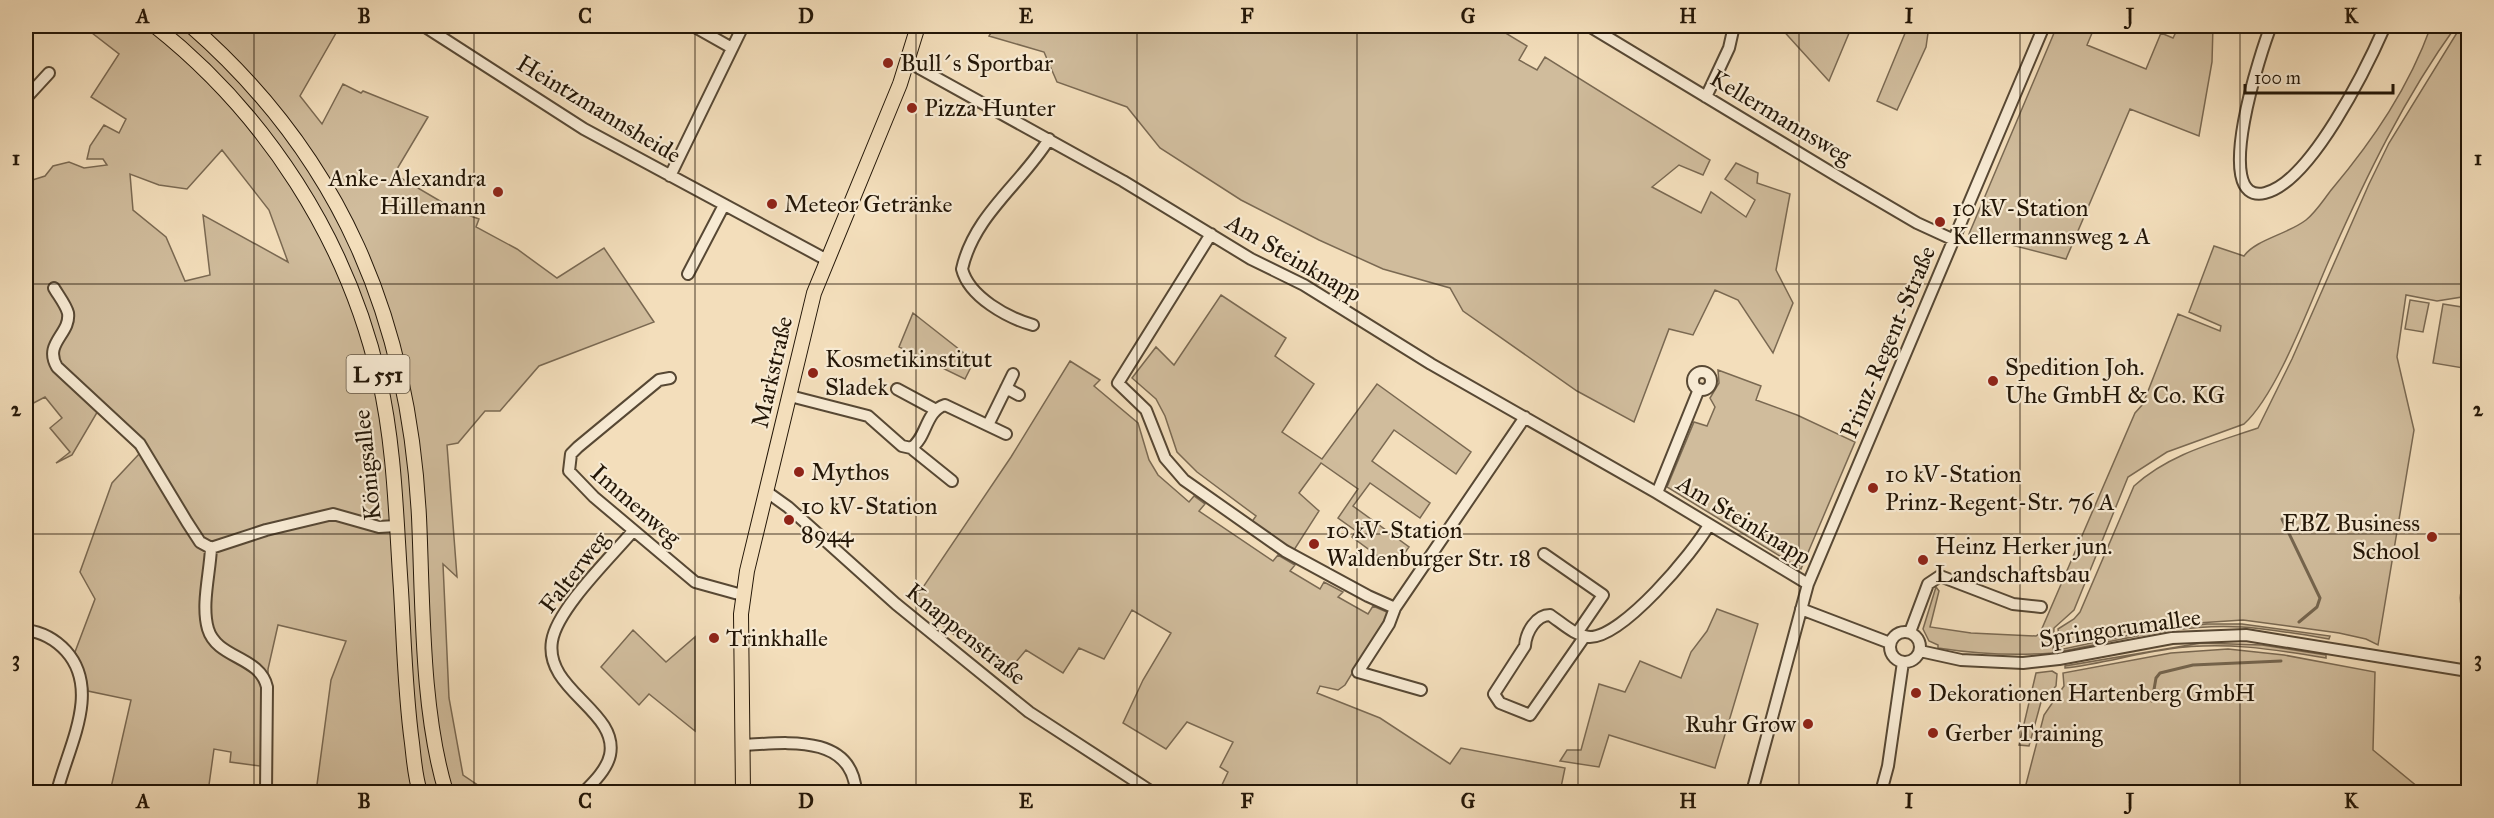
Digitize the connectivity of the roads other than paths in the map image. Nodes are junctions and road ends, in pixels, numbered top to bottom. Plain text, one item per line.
1 (155, 26) edge
2 (191, 26) edge
3 (424, 26) edge
4 (693, 26) edge
5 (743, 26) edge
6 (918, 26) edge
7 (1589, 26) edge
8 (1734, 26) edge
9 (2044, 26) edge
10 (2271, 26) edge
11 (2385, 26) edge
12 (732, 48) junction
13 (908, 62) junction
14 (49, 73) dead end
15 (1706, 97) junction
16 (26, 98) edge
17 (1049, 139) junction
18 (670, 176) junction
19 (724, 205) junction
20 (1211, 234) junction
21 (1954, 240) junction
22 (826, 260) junction
23 (688, 274) dead end
24 (54, 288) dead end
25 (1033, 325) dead end
26 (1013, 374) dead end
27 (670, 378) dead end
28 (1006, 388) junction
29 (897, 389) dead end
30 (1700, 389) dead end
31 (1019, 395) dead end
32 (790, 396) junction
33 (936, 410) junction
34 (1525, 417) junction
35 (988, 425) junction
36 (1006, 434) dead end
37 (911, 448) junction
38 (952, 481) dead end
39 (767, 492) junction
40 (1657, 493) junction
41 (1709, 525) junction
42 (396, 526) junction
43 (633, 531) junction
44 (211, 549) junction
45 (1544, 554) dead end
46 (1808, 584) junction
47 (742, 595) junction
48 (2041, 607) dead end
49 (1395, 608) junction
50 (1801, 609) junction
51 (26, 630) edge
52 (1910, 633) junction
53 (1581, 635) junction
54 (1890, 643) junction
55 (1920, 651) junction
56 (1903, 662) junction
57 (2469, 671) edge
58 (1421, 690) dead end
59 (743, 745) junction
60 (57, 792) edge
61 (267, 792) edge
62 (420, 792) edge
63 (446, 792) edge
64 (584, 792) edge
65 (743, 792) edge
66 (856, 792) edge
67 (1152, 792) edge
68 (1752, 792) edge
69 (1881, 792) edge

1 - 42 main road, Königsallee / L 551
2 - 63 main road, Königsallee / L 551
3 - 18 street, Heintzmannsheide
4 - 12 street
5 - 12 street
6 - 13 main road, Markstraße
7 - 15 street, Kellermannsweg
8 - 15 street
9 - 21 street, Prinz-Regent-Straße
10 - 11 street
12 - 18 street
13 - 17 street, Am Steinknapp
13 - 22 main road, Markstraße
14 - 16 street
15 - 21 street, Kellermannsweg
17 - 20 street, Am Steinknapp
17 - 25 street
18 - 19 street, Heintzmannsheide
19 - 22 street, Heintzmannsheide
19 - 23 street
20 - 34 street, Am Steinknapp
20 - 49 street
21 - 46 street, Prinz-Regent-Straße
22 - 32 main road, Markstraße
24 - 44 street
26 - 28 street
27 - 43 street, Immenweg
28 - 31 street
28 - 35 street
29 - 33 street
30 - 40 street, Am Steinknapp
32 - 37 street
32 - 39 main road, Markstraße
33 - 35 street
33 - 37 street
34 - 40 street, Am Steinknapp
34 - 49 street
35 - 36 street
37 - 38 street
39 - 47 main road, Markstraße
39 - 67 street, Knappenstraße
40 - 41 street, Am Steinknapp
41 - 46 street, Am Steinknapp
41 - 53 street
42 - 44 street
42 - 62 main road, Königsallee / L 551
43 - 47 street, Immenweg
43 - 64 street, Falterweg
44 - 61 street
45 - 53 street
46 - 50 street, Prinz-Regent-Straße
47 - 59 main road, Markstraße
48 - 52 street
49 - 58 street
50 - 54 street
50 - 68 street, Prinz-Regent-Straße
51 - 60 street
52 - 54 street
52 - 55 street
53 - 53 street
54 - 56 street
55 - 56 street
55 - 57 street, Springorumallee
56 - 69 street
59 - 65 main road, Markstraße
59 - 66 street

